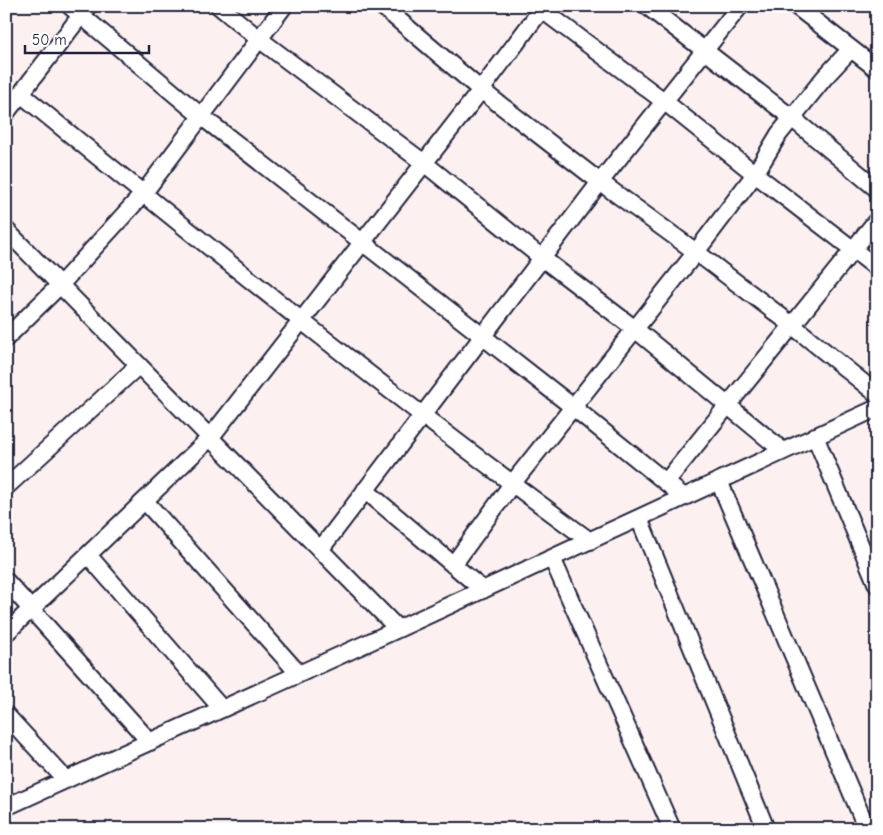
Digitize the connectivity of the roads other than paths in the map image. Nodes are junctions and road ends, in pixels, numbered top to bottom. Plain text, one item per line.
1 (219, 6) edge
2 (284, 6) edge
3 (382, 6) edge
4 (647, 6) edge
5 (740, 6) edge
6 (796, 6) edge
7 (539, 8) edge
8 (79, 9) edge
9 (259, 39) junction
10 (851, 49) junction
11 (705, 51) junction
12 (877, 69) edge
13 (481, 90) junction
14 (20, 94) junction
15 (665, 102) junction
16 (6, 113) edge
17 (201, 116) junction
18 (792, 118) junction
19 (424, 163) junction
20 (755, 174) junction
21 (600, 182) junction
22 (877, 190) edge
23 (142, 194) junction
24 (877, 220) edge
25 (6, 230) edge
26 (362, 243) junction
27 (853, 249) junction
28 (696, 252) junction
29 (542, 258) junction
30 (877, 268) edge
31 (60, 285) junction
32 (302, 321) junction
33 (792, 325) junction
34 (636, 329) junction
35 (482, 336) junction
36 (6, 338) edge
37 (139, 365) junction
38 (877, 394) edge
39 (727, 406) junction
40 (573, 407) junction
41 (877, 408) edge
42 (423, 414) junction
43 (815, 436) junction
44 (210, 438) junction
45 (783, 451) junction
46 (719, 481) junction
47 (666, 482) junction
48 (512, 484) junction
49 (6, 487) edge
50 (365, 490) junction
51 (684, 497) junction
52 (145, 500) junction
53 (639, 518) junction
54 (590, 540) junction
55 (320, 550) junction
56 (88, 554) junction
57 (552, 558) junction
58 (453, 565) junction
59 (6, 581) edge
60 (877, 585) edge
61 (483, 590) junction
62 (31, 609) junction
63 (398, 629) junction
64 (6, 634) edge
65 (299, 674) junction
66 (222, 709) junction
67 (6, 715) edge
68 (150, 742) junction
69 (66, 780) junction
70 (6, 807) edge
71 (672, 829) edge
72 (766, 829) edge
73 (867, 829) edge

1 - 9 street
2 - 9 street
3 - 13 street
4 - 11 street
5 - 11 street
6 - 10 street
7 - 13 street
7 - 15 street
8 - 14 street
8 - 17 street
9 - 17 street
9 - 19 street
10 - 12 street
10 - 18 street
11 - 15 street
11 - 18 street
13 - 19 street
13 - 21 street
14 - 16 street
14 - 23 street
15 - 20 street
15 - 21 street
17 - 23 street
17 - 26 street
18 - 20 street
18 - 22 street
19 - 26 street
19 - 29 street
20 - 27 street
20 - 28 street
21 - 28 street
21 - 29 street
23 - 31 street
23 - 32 street
24 - 27 street
25 - 31 street
26 - 32 street
26 - 35 street
27 - 30 street
27 - 33 street
28 - 33 street
28 - 34 street
29 - 34 street
29 - 35 street
31 - 36 street
31 - 37 street
32 - 42 street
32 - 44 street
33 - 38 street
33 - 39 street
34 - 39 street
34 - 40 street
35 - 40 street
35 - 42 street
37 - 44 street
37 - 49 street
39 - 45 street
39 - 47 street
40 - 47 street
40 - 48 street
41 - 43 street
42 - 48 street
42 - 50 street
43 - 45 street
43 - 60 street
44 - 52 street
44 - 55 street
45 - 46 street
46 - 51 street
46 - 73 street
47 - 51 street
48 - 54 street
48 - 58 street
50 - 55 street
50 - 58 street
51 - 53 street
52 - 56 street
52 - 65 street
53 - 54 street
53 - 72 street
54 - 57 street
55 - 63 street
56 - 62 street
56 - 66 street
57 - 61 street
57 - 71 street
58 - 61 street
59 - 62 street
61 - 63 street
62 - 64 street
62 - 68 street
63 - 65 street
65 - 66 street
66 - 68 street
67 - 69 street
68 - 69 street
69 - 70 street

